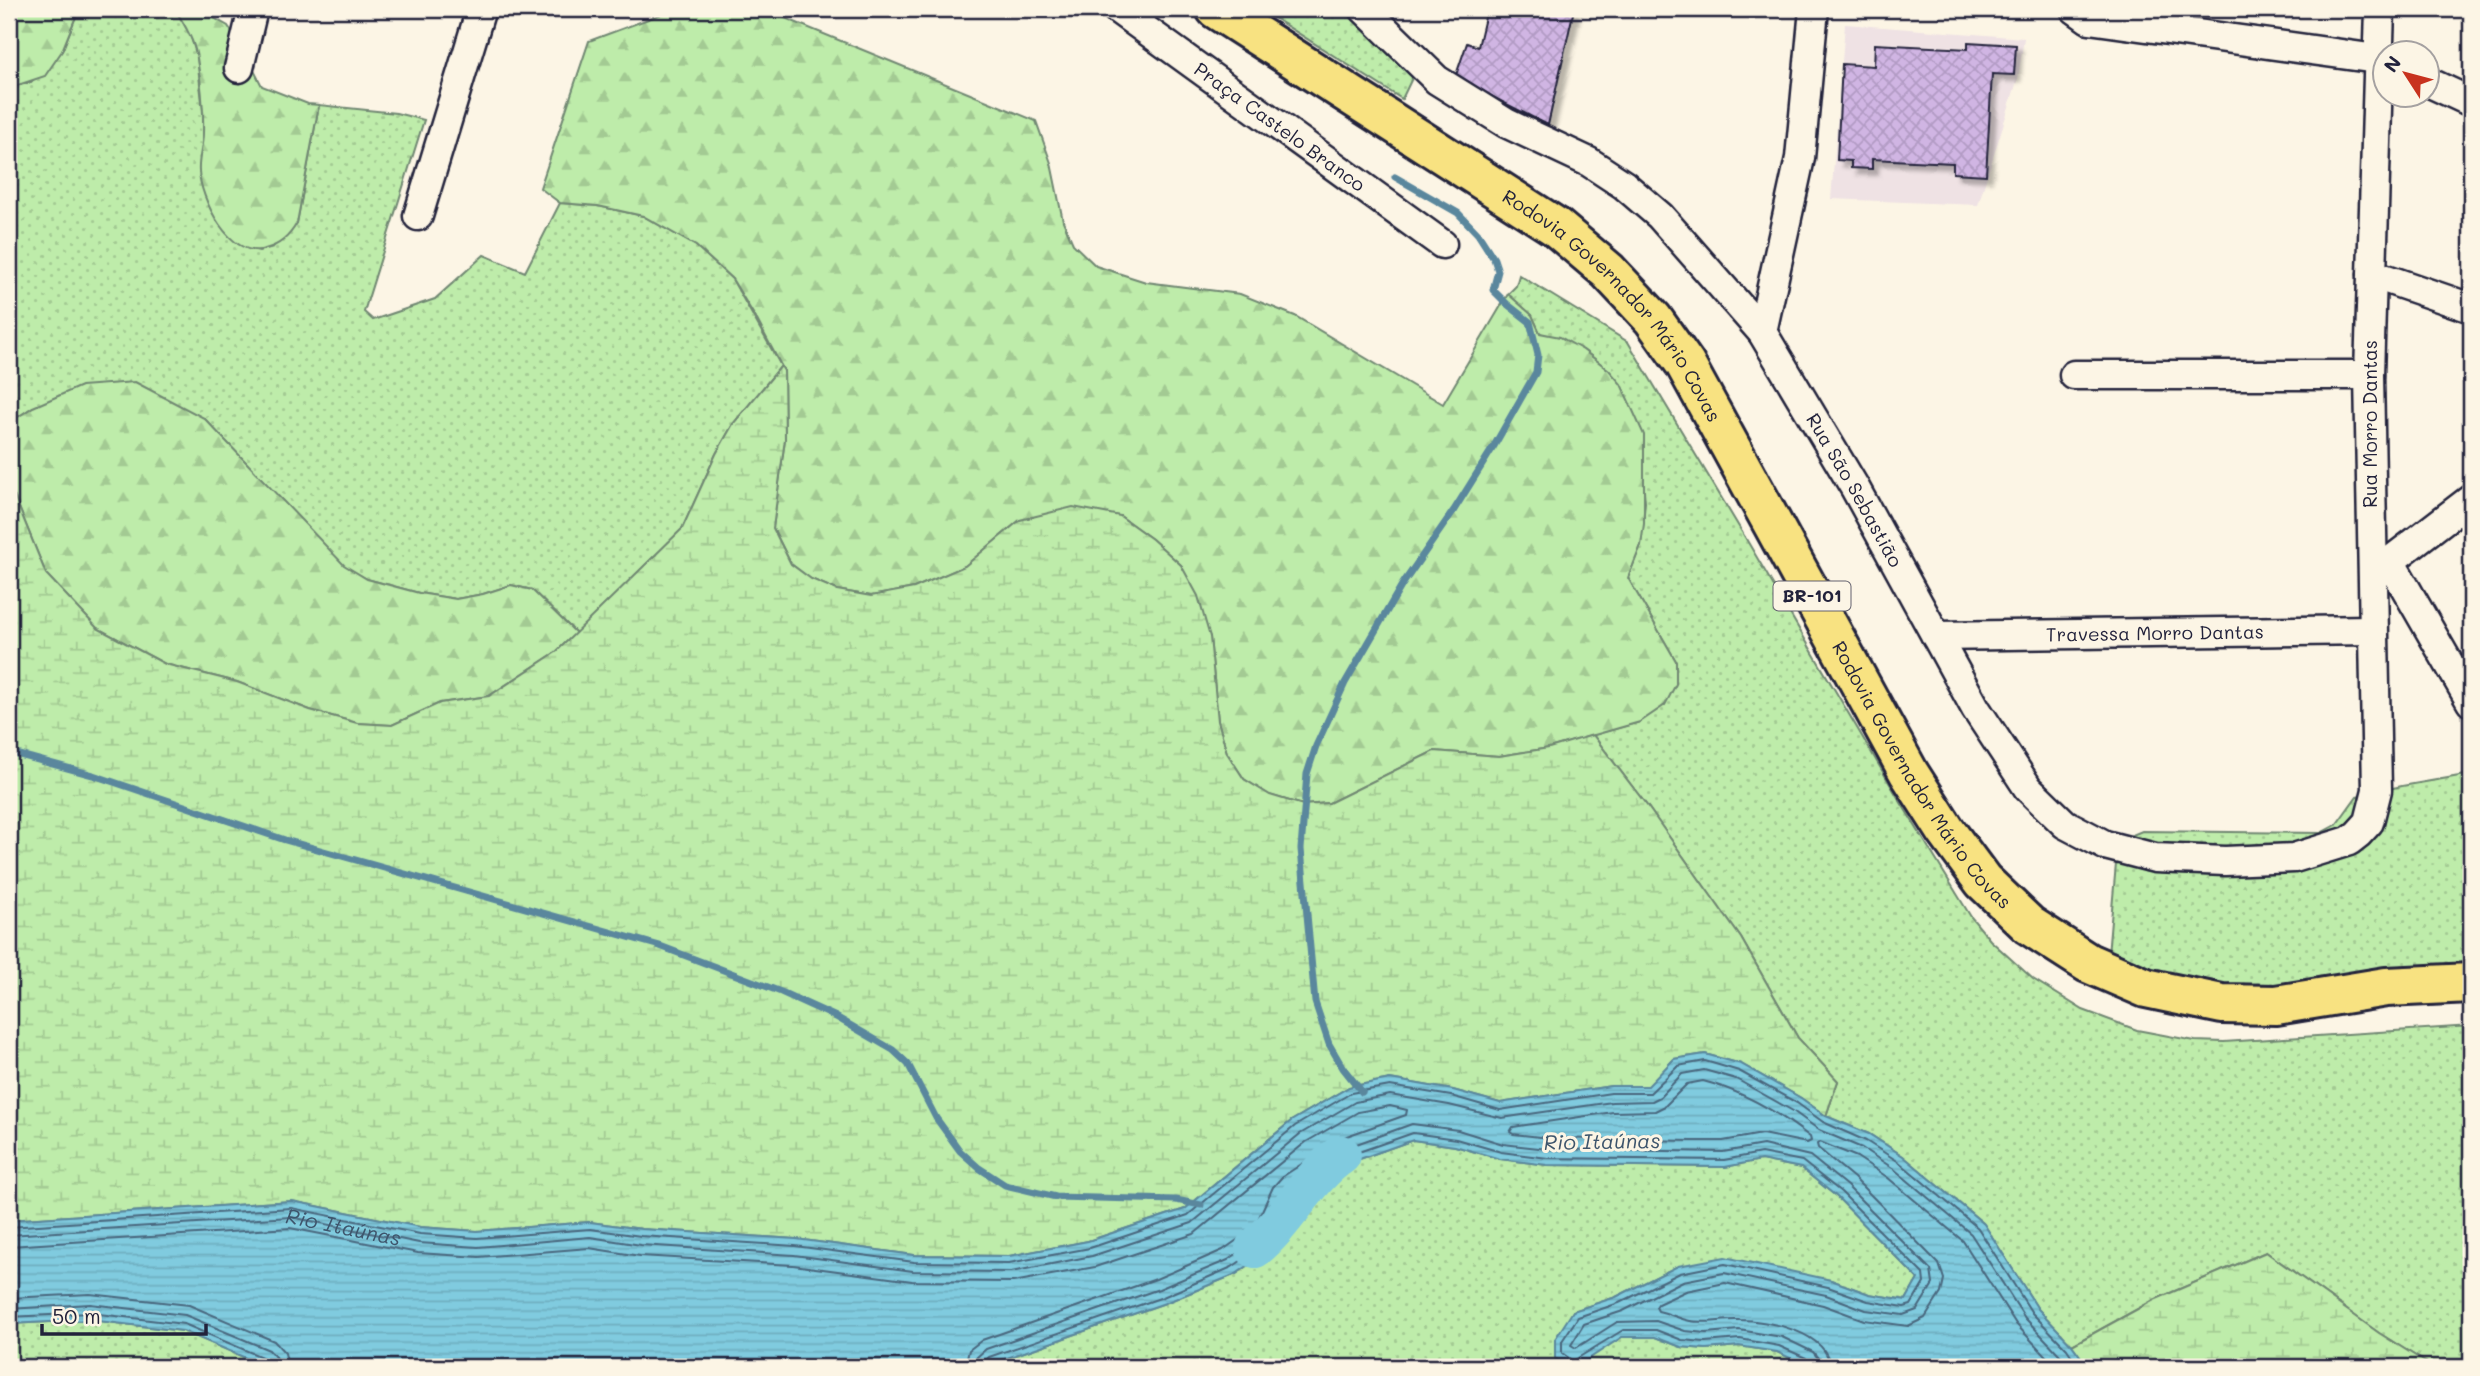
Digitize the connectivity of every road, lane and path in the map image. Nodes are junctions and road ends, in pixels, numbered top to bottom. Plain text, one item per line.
1 (253, 9) edge
2 (481, 9) edge
3 (1118, 9) edge
4 (1216, 9) edge
5 (1364, 9) edge
6 (1815, 9) edge
7 (2075, 9) edge
8 (2380, 9) edge
9 (2381, 38) edge
10 (2372, 60) edge
11 (239, 68) dead end
12 (2442, 89) edge
13 (2471, 102) edge
14 (2379, 108) edge
15 (418, 216) dead end
16 (1442, 244) dead end
17 (2372, 274) junction
18 (2471, 308) edge
19 (1762, 332) junction
20 (2074, 375) dead end
21 (2369, 375) junction
22 (2471, 499) edge
23 (2381, 568) junction
24 (2374, 630) junction
25 (1936, 636) junction
26 (2471, 702) edge
27 (2358, 834) joint
28 (2471, 983) edge

1 - 11 street
2 - 15 street
3 - 16 street, Praça Castelo Branco
4 - 28 highway, Rodovia Governador Mário Covas / BR-101
5 - 19 street, Rua São Sebastião
6 - 19 street
7 - 10 street
8 - 9 street, Rua Morro Dantas
12 - 13 street
14 - 17 street, Rua Morro Dantas
17 - 18 street
17 - 21 street, Rua Morro Dantas
19 - 25 street, Rua São Sebastião
20 - 21 street
21 - 23 street, Rua Morro Dantas
22 - 23 street
23 - 24 street, Rua Morro Dantas
23 - 26 street
24 - 25 street, Travessa Morro Dantas
24 - 27 street, Rua Morro Dantas
25 - 27 street, Rua São Sebastião

